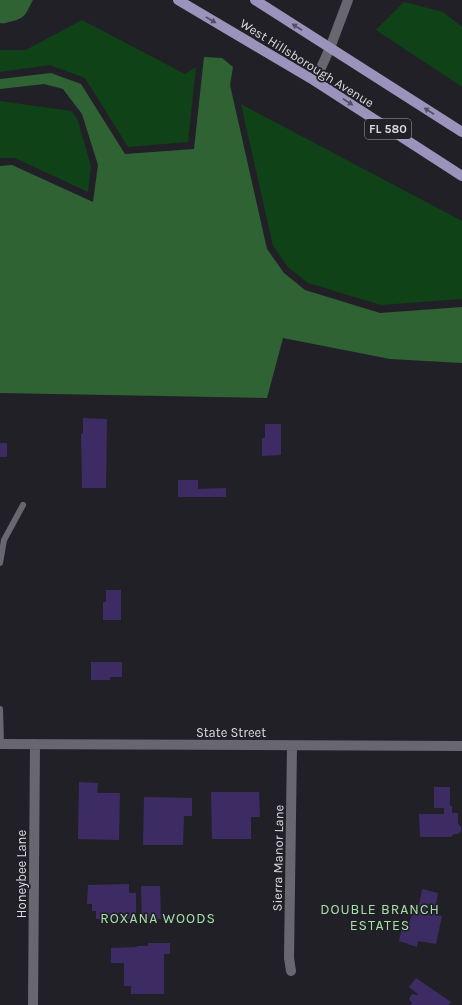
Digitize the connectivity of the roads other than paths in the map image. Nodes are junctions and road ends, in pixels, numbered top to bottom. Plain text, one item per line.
1 (178, 0) edge
2 (255, 0) edge
3 (348, 0) edge
4 (330, 48) junction
5 (315, 81) junction
6 (462, 132) edge
7 (462, 176) edge
8 (23, 505) dead end
9 (0, 563) edge
10 (0, 709) edge
11 (1, 744) edge
12 (36, 744) junction
13 (292, 746) junction
14 (462, 746) edge
15 (291, 971) dead end
16 (33, 1005) edge

1 -> 5 main road, West Hillsborough Avenue / FL 580
4 -> 2 main road, West Hillsborough Avenue / FL 580
3 - 4 street
4 - 5 street
6 -> 4 main road, West Hillsborough Avenue / FL 580
5 -> 7 main road, West Hillsborough Avenue / FL 580
8 - 9 lane
10 - 11 lane
11 - 12 street, State Street
12 - 13 street, State Street
12 - 16 street, Honeybee Lane
13 - 14 street, State Street
13 - 15 street, Sierra Manor Lane

